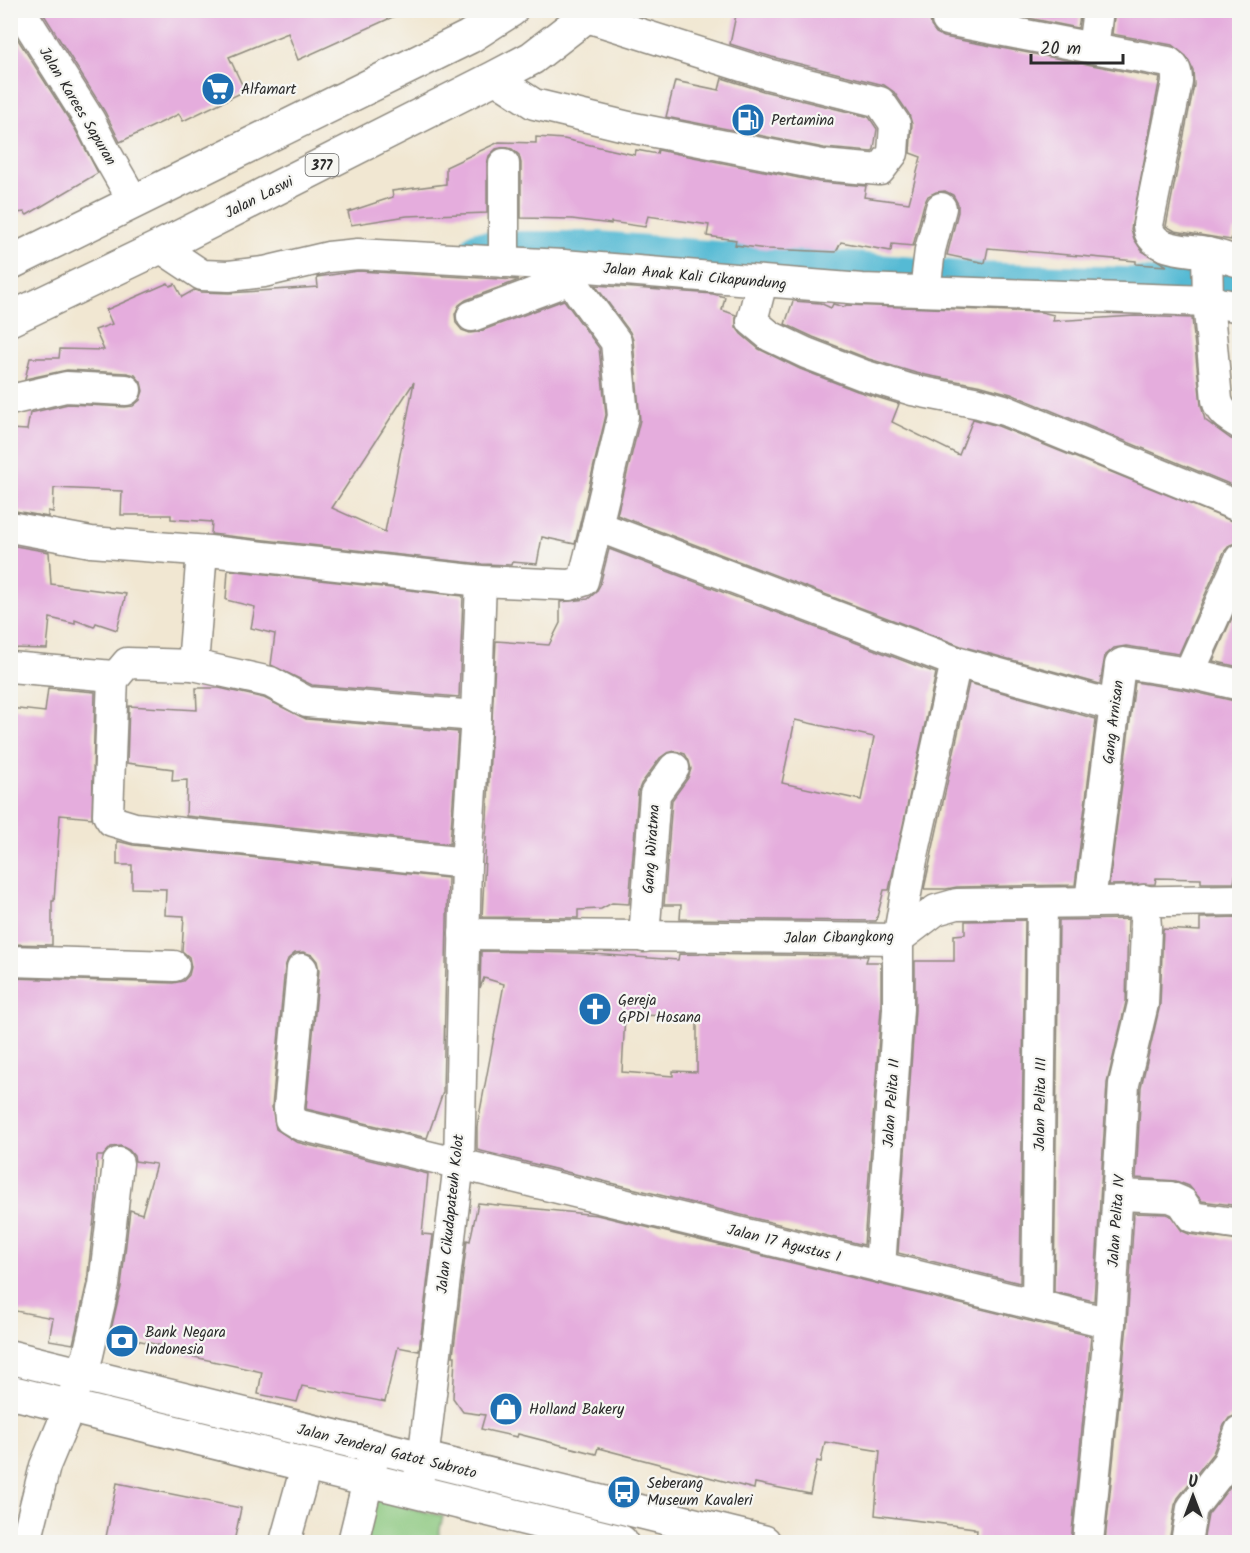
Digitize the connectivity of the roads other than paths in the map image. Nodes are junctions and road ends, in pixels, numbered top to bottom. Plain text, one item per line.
1 (20, 10) edge
2 (511, 10) edge
3 (1098, 10) edge
4 (590, 14) edge
5 (947, 20) dead end
6 (1093, 48) junction
7 (494, 78) junction
8 (504, 164) dead end
9 (134, 201) junction
10 (941, 208) dead end
11 (160, 247) junction
12 (504, 247) junction
13 (1208, 255) junction
14 (1239, 262) edge
15 (10, 263) edge
16 (567, 272) junction
17 (927, 278) junction
18 (762, 282) junction
19 (1208, 298) junction
20 (1239, 307) edge
21 (472, 316) dead end
22 (10, 319) edge
23 (126, 390) dead end
24 (10, 400) edge
25 (1239, 424) edge
26 (1239, 507) edge
27 (597, 526) junction
28 (10, 527) edge
29 (202, 551) junction
30 (1239, 559) edge
31 (481, 581) junction
32 (956, 662) junction
33 (193, 666) junction
34 (10, 667) edge
35 (1189, 672) junction
36 (113, 676) junction
37 (1239, 685) edge
38 (1115, 706) junction
39 (476, 716) junction
40 (674, 768) dead end
41 (466, 863) junction
42 (1144, 900) junction
43 (1239, 900) edge
44 (1090, 901) junction
45 (1042, 903) junction
46 (464, 934) junction
47 (644, 937) junction
48 (898, 939) junction
49 (10, 961) edge
50 (174, 966) dead end
51 (302, 969) dead end
52 (118, 1163) dead end
53 (459, 1163) junction
54 (1118, 1195) junction
55 (1239, 1224) edge
56 (880, 1267) junction
57 (1037, 1305) junction
58 (1110, 1323) junction
59 (10, 1357) edge
60 (81, 1375) junction
61 (10, 1392) edge
62 (69, 1406) junction
63 (1239, 1431) edge
64 (376, 1448) junction
65 (423, 1460) junction
66 (302, 1481) dead end
67 (368, 1481) junction
68 (415, 1492) junction
69 (22, 1533) edge
70 (285, 1542) edge
71 (353, 1542) edge
72 (621, 1542) edge
73 (764, 1542) edge
74 (1088, 1542) edge
75 (1186, 1542) edge

1 - 9 street, Jalan Karees Sapuran
2 - 9 main road
3 - 6 street
4 - 7 main road, Jalan Laswi / 377
4 - 7 street
5 - 6 street
6 - 13 street
7 - 11 main road, Jalan Laswi / 377
8 - 12 street
9 - 15 main road
10 - 17 street
11 - 12 street, Jalan Anak Kali Cikapundung
11 - 22 main road, Jalan Laswi / 377
12 - 16 street, Jalan Anak Kali Cikapundung
13 - 14 street
13 - 19 street
16 - 18 street, Jalan Anak Kali Cikapundung
16 - 21 street
16 - 27 street
17 - 18 street, Jalan Anak Kali Cikapundung
17 - 19 street, Jalan Anak Kali Cikapundung
18 - 26 street
19 - 20 street, Jalan Anak Kali Cikapundung
19 - 25 street
23 - 24 street
27 - 31 street
27 - 32 street
28 - 29 street
29 - 31 street
29 - 33 street
30 - 35 street
31 - 39 street, Jalan Cikudapateuh Kolot
32 - 38 street
32 - 48 street, Jalan Pelita II
33 - 36 street
33 - 39 street
34 - 36 street
35 - 37 street
35 - 38 street, Gang Arnisan
36 - 41 street
38 - 44 street, Gang Arnisan
39 - 41 street, Jalan Cikudapateuh Kolot
40 - 47 street, Gang Wiratma
41 - 46 street, Jalan Cikudapateuh Kolot
42 - 43 street, Jalan Cibangkong
42 - 44 street, Jalan Cibangkong
42 - 54 street, Jalan Pelita IV
44 - 45 street, Jalan Cibangkong
45 - 48 street, Jalan Cibangkong
45 - 57 street, Jalan Pelita III
46 - 47 street, Jalan Cibangkong
46 - 53 street, Jalan Cikudapateuh Kolot
47 - 48 street, Jalan Cibangkong
48 - 56 street, Jalan Pelita II
49 - 50 street
51 - 53 street, Jalan 17 Agustus I
52 - 60 street
53 - 56 street, Jalan 17 Agustus I
53 - 65 street, Jalan Cikudapateuh Kolot
54 - 55 street
54 - 58 street, Jalan Pelita IV
56 - 57 street, Jalan 17 Agustus I
57 - 58 street, Jalan 17 Agustus I
58 - 74 street, Jalan Pelita IV
59 - 60 main road, Jalan Jenderal Gatot Subroto
60 - 62 street
60 - 64 main road, Jalan Jenderal Gatot Subroto
61 - 62 main road
62 - 67 main road
62 - 69 street
63 - 75 street
64 - 65 main road, Jalan Jenderal Gatot Subroto
64 - 67 street
65 - 68 street, Jalan Cikudapateuh Kolot
65 - 73 main road, Jalan Jenderal Gatot Subroto
66 - 70 street
67 - 68 main road
67 - 71 street
68 - 72 main road

